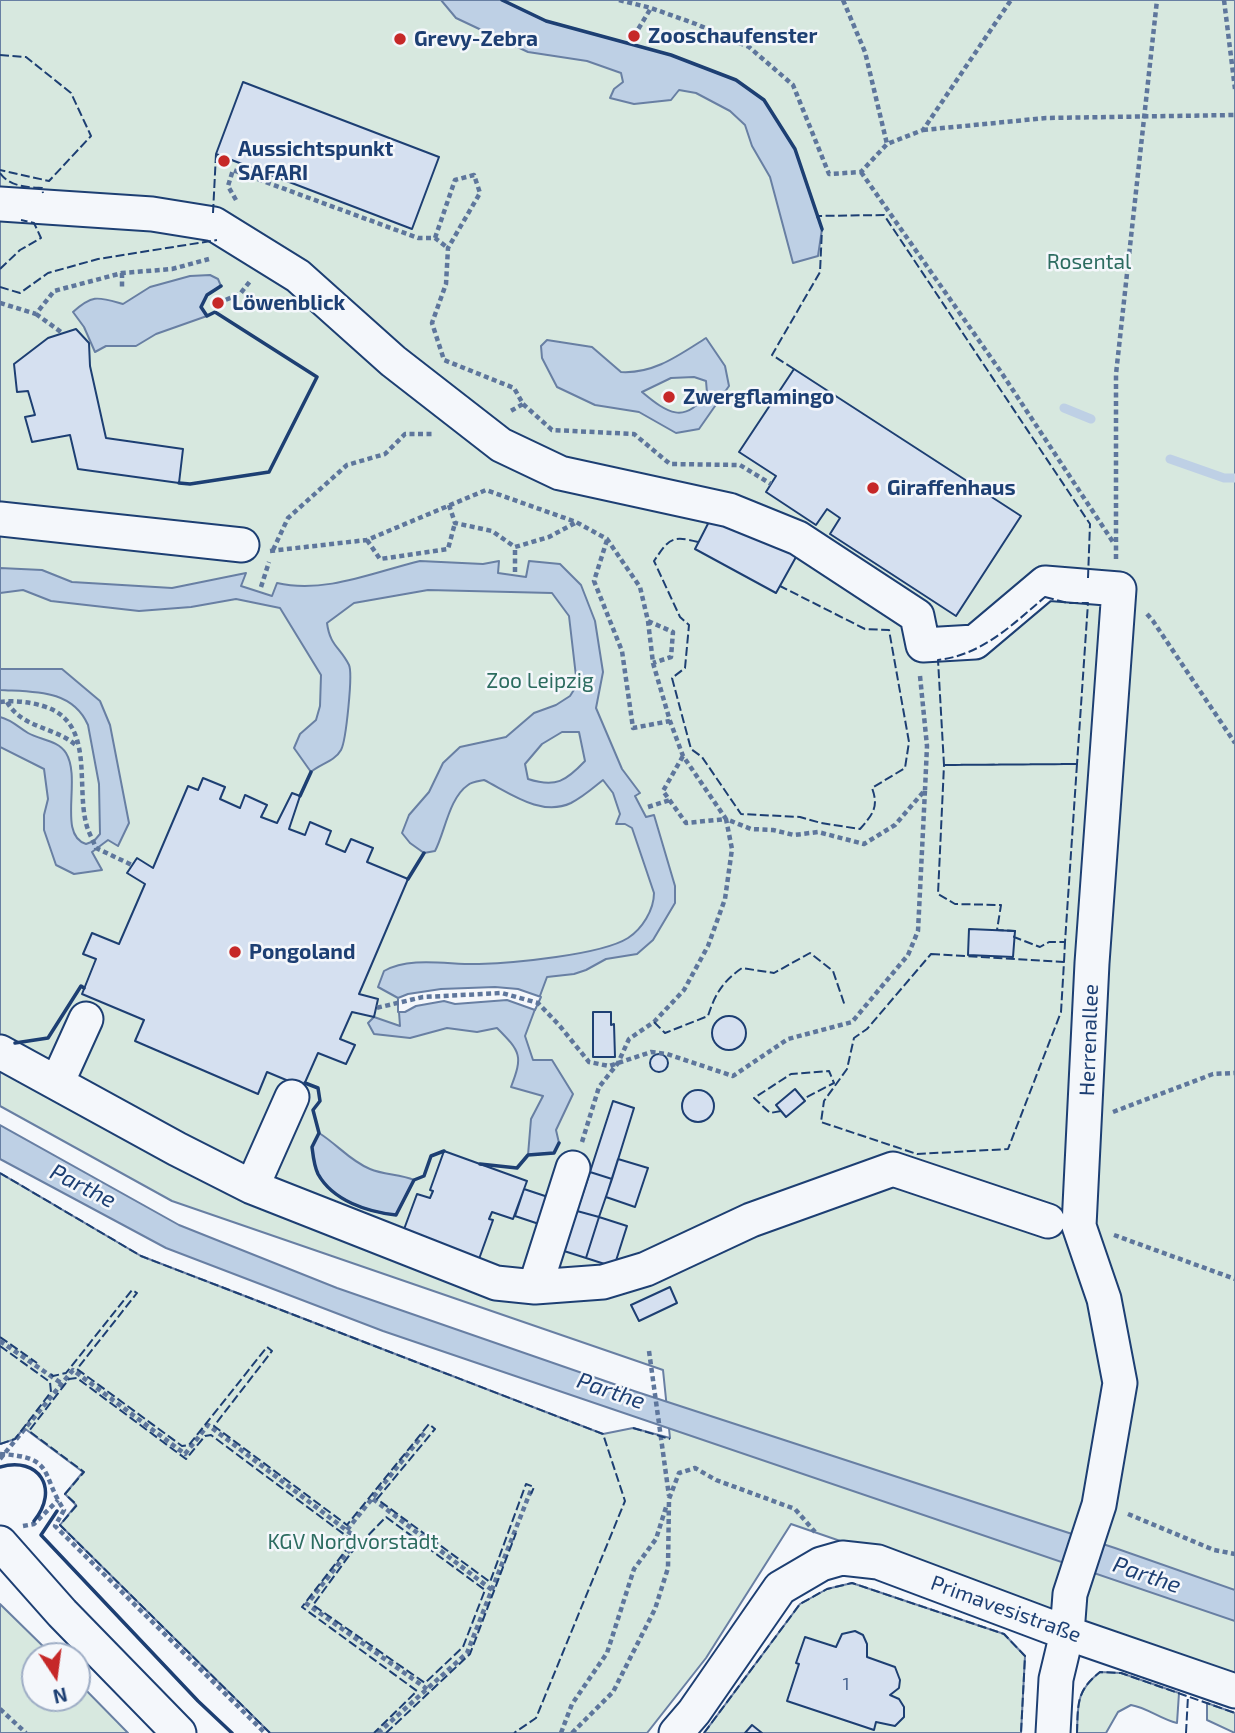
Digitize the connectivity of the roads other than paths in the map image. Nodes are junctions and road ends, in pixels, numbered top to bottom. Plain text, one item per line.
1 (0, 204) edge
2 (0, 519) edge
3 (257, 549) road end
4 (86, 1019) dead end
5 (0, 1052) edge
6 (57, 1083) junction
7 (292, 1097) dead end
8 (573, 1168) road end
9 (252, 1187) junction
10 (1064, 1223) junction
11 (535, 1287) junction
12 (0, 1543) edge
13 (1068, 1633) junction
14 (1235, 1691) edge
15 (178, 1733) edge
16 (676, 1733) edge
17 (1053, 1733) edge

1 - 10 street, Herrenallee
2 - 3 street
4 - 6 street
5 - 6 street
6 - 9 street
7 - 9 street
8 - 11 street
9 - 11 street
10 - 11 street
10 - 13 street, Herrenallee
12 - 15 street
13 - 14 street, Primavesistraße
13 - 16 street, Primavesistraße
13 - 17 street, Herrenallee

